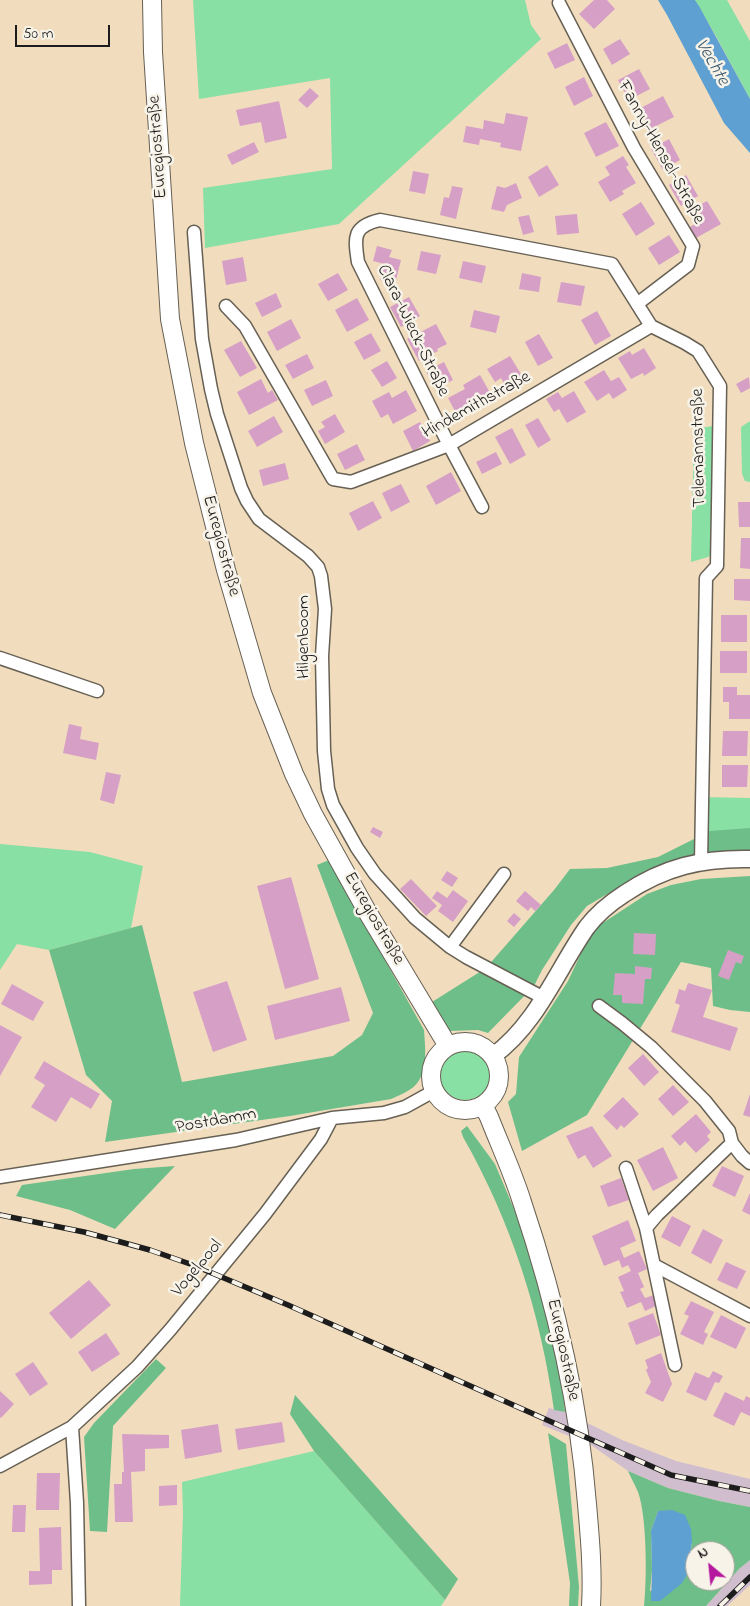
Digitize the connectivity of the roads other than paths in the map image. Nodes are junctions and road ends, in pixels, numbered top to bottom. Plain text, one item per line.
1 (152, 0) edge
2 (559, 2) dead end
3 (194, 232) dead end
4 (637, 304) junction
5 (226, 306) dead end
6 (651, 326) junction
7 (449, 445) junction
8 (482, 507) dead end
9 (0, 658) edge
10 (97, 690) dead end
11 (750, 859) edge
12 (701, 862) junction
13 (504, 874) dead end
14 (450, 947) junction
15 (544, 998) junction
16 (599, 1006) dead end
17 (448, 1046) junction
18 (493, 1056) junction
19 (434, 1091) junction
20 (483, 1105) junction
21 (332, 1118) junction
22 (732, 1143) junction
23 (750, 1163) edge
24 (626, 1168) dead end
25 (0, 1177) edge
26 (646, 1228) junction
27 (654, 1265) junction
28 (750, 1316) edge
29 (675, 1365) dead end
30 (72, 1427) junction
31 (0, 1466) edge
32 (79, 1606) edge
33 (591, 1606) edge

1 - 17 main road, Euregiostraße
2 - 4 street, Fanny-Hensel-Straße
3 - 14 street, Hilgenboom
4 - 6 street
4 - 7 street, Clara-Wieck-Straße
5 - 7 street, Hindemithstraße
6 - 7 street, Hindemithstraße
6 - 12 street, Telemannstraße
7 - 8 street, Clara-Wieck-Straße
9 - 10 street
11 - 12 street
12 - 15 street
13 - 14 street
14 - 15 street, Hilgenboom
15 - 18 street
16 - 22 street
17 - 18 main road
17 - 19 main road
18 - 20 main road
19 - 20 main road
19 - 21 street, Postdamm
20 - 33 main road, Euregiostraße
21 - 25 street, Postdamm
21 - 30 street, Vogelpool
22 - 23 street
22 - 26 street
24 - 26 street
26 - 27 street
27 - 28 street
27 - 29 street
30 - 31 street, Vogelpool
30 - 32 street

